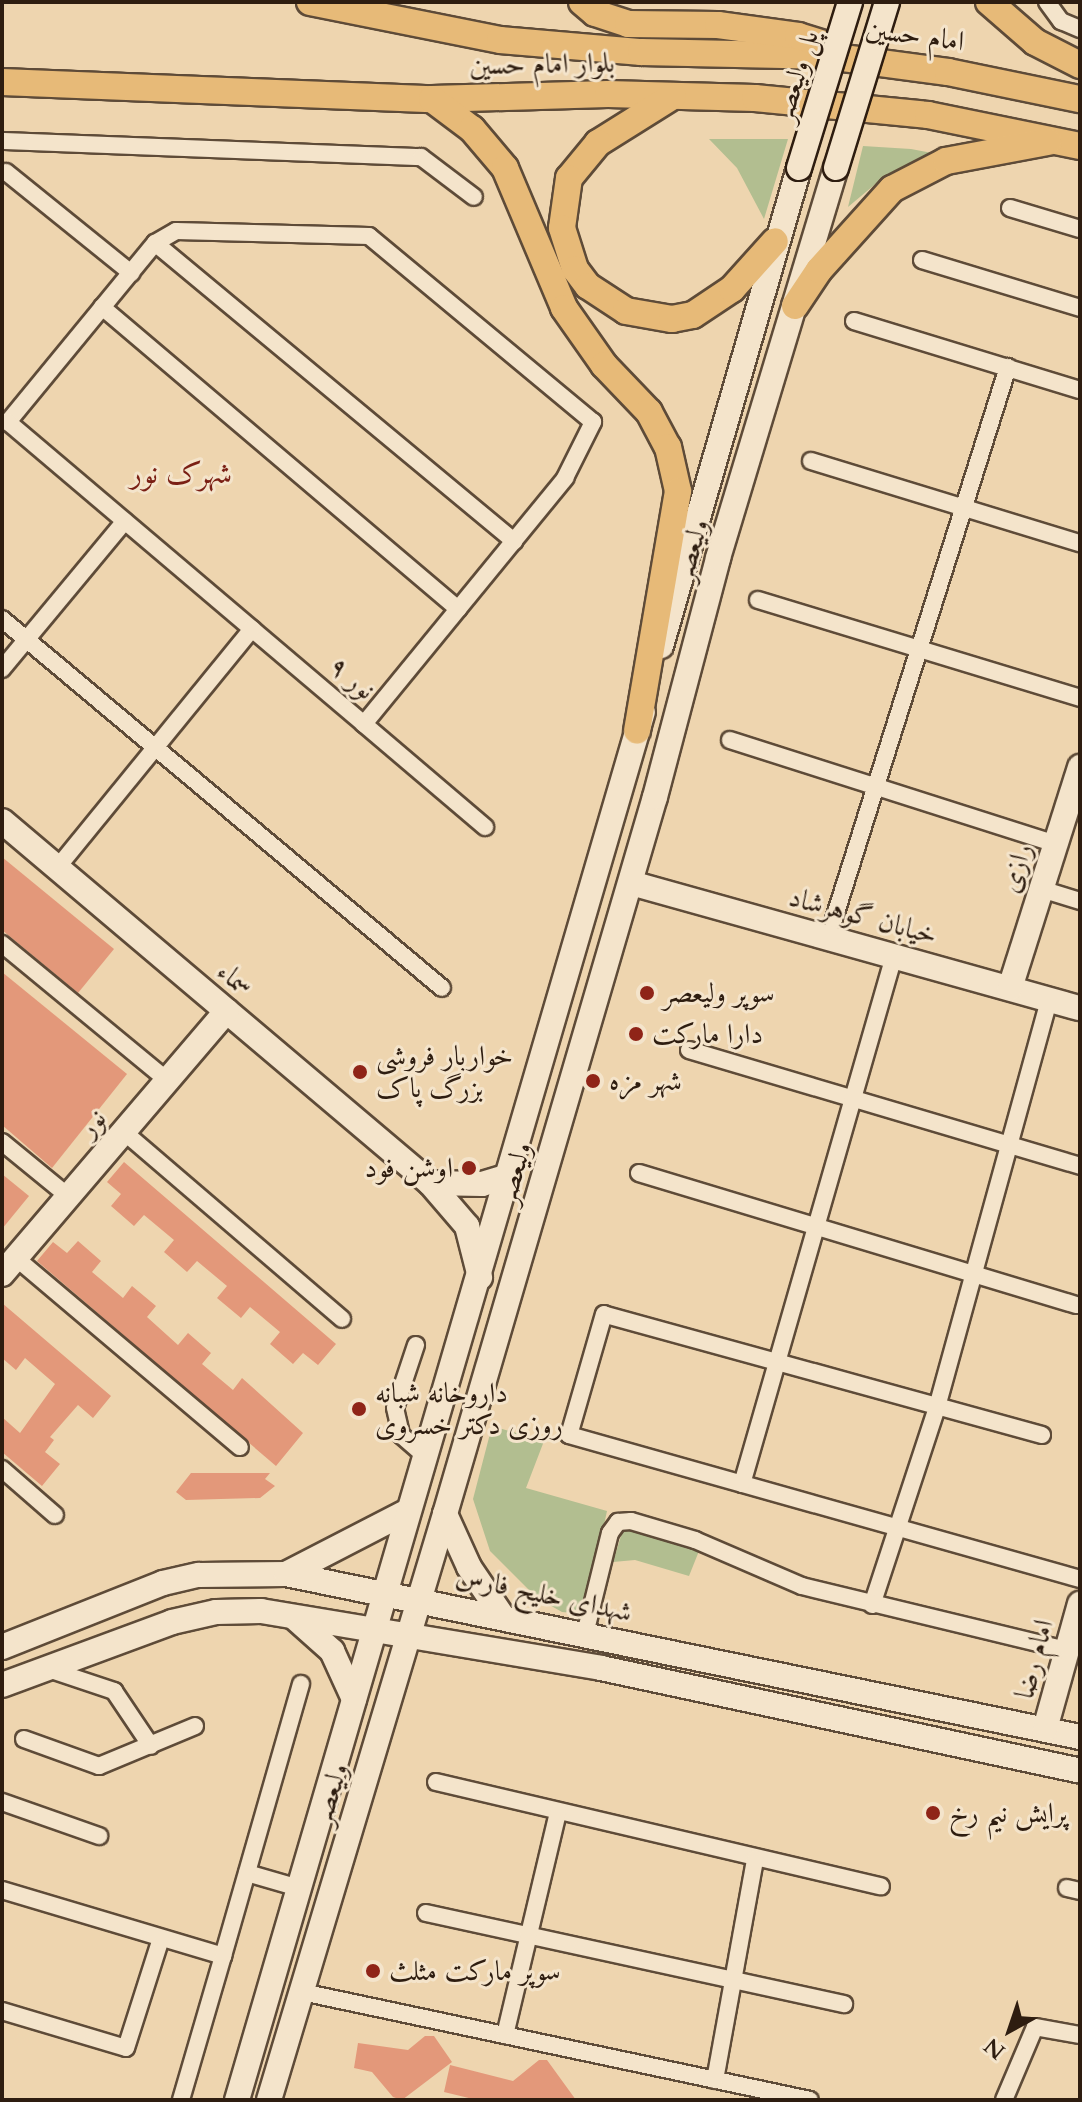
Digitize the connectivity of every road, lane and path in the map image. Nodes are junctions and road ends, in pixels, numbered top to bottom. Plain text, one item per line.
1 (310, 2) edge
2 (582, 2) edge
3 (838, 2) edge
4 (850, 2) edge
5 (887, 2) edge
6 (989, 2) edge
7 (1047, 2) edge
8 (1080, 29) edge
9 (837, 43) junction
10 (887, 63) junction
11 (1080, 65) edge
12 (2, 82) edge
13 (673, 96) junction
14 (432, 99) junction
15 (1080, 99) edge
16 (855, 108) junction
17 (2, 141) edge
18 (1070, 143) edge
19 (799, 168) joint
20 (6, 172) dead end
21 (474, 197) dead end
22 (1010, 208) dead end
23 (1080, 229) edge
24 (775, 241) junction
25 (155, 243) junction
26 (922, 260) dead end
27 (131, 273) junction
28 (795, 306) junction
29 (102, 307) junction
30 (1080, 308) edge
31 (854, 321) dead end
32 (1008, 367) junction
33 (1080, 390) edge
34 (811, 461) dead end
35 (964, 506) junction
36 (125, 521) junction
37 (514, 541) junction
38 (1080, 543) edge
39 (758, 600) dead end
40 (458, 609) junction
41 (2, 619) edge
42 (252, 629) junction
43 (26, 640) junction
44 (920, 646) junction
45 (2, 669) edge
46 (1080, 698) edge
47 (364, 724) junction
48 (637, 731) junction
49 (730, 740) dead end
50 (155, 747) junction
51 (1080, 767) edge
52 (875, 786) junction
53 (2, 821) edge
54 (485, 827) dead end
55 (1056, 844) junction
56 (57, 868) junction
57 (631, 883) junction
58 (1041, 889) junction
59 (1080, 901) edge
60 (833, 922) dead end
61 (2, 944) edge
62 (894, 956) junction
63 (442, 988) dead end
64 (1010, 988) junction
65 (1049, 999) junction
66 (1080, 1008) edge
67 (227, 1011) junction
68 (689, 1050) dead end
69 (168, 1081) junction
70 (853, 1098) junction
71 (124, 1132) junction
72 (2, 1142) edge
73 (1011, 1144) junction
74 (1080, 1166) edge
75 (639, 1173) dead end
76 (508, 1176) junction
77 (430, 1183) junction
78 (68, 1196) junction
79 (817, 1225) junction
80 (9, 1266) edge
81 (974, 1271) junction
82 (480, 1277) junction
83 (1077, 1305) dead end
84 (342, 1319) dead end
85 (416, 1345) dead end
86 (778, 1359) junction
87 (937, 1407) junction
88 (1042, 1435) dead end
89 (240, 1447) dead end
90 (425, 1456) junction
91 (2, 1469) edge
92 (742, 1484) junction
93 (408, 1511) junction
94 (445, 1514) junction
95 (55, 1515) dead end
96 (897, 1526) junction
97 (286, 1574) junction
98 (1080, 1579) edge
99 (384, 1592) junction
100 (420, 1599) junction
101 (1080, 1604) edge
102 (872, 1605) junction
103 (290, 1614) junction
104 (503, 1617) junction
105 (372, 1631) junction
106 (585, 1634) junction
107 (408, 1637) junction
108 (2, 1647) edge
109 (1066, 1650) junction
110 (42, 1668) junction
111 (301, 1684) dead end
112 (2, 1685) edge
113 (354, 1699) junction
114 (195, 1726) dead end
115 (1045, 1729) junction
116 (1080, 1737) edge
117 (24, 1739) dead end
118 (151, 1746) junction
119 (1080, 1771) edge
120 (436, 1782) dead end
121 (2, 1802) edge
122 (558, 1812) junction
123 (99, 1836) dead end
124 (755, 1859) junction
125 (247, 1873) junction
126 (881, 1886) dead end
127 (299, 1888) junction
128 (2, 1890) edge
129 (426, 1913) dead end
130 (529, 1935) junction
131 (161, 1938) junction
132 (223, 1956) junction
133 (733, 1977) junction
134 (302, 1992) junction
135 (844, 2004) dead end
136 (2, 2011) edge
137 (505, 2035) junction
138 (1080, 2035) edge
139 (715, 2080) junction
140 (181, 2100) edge
141 (237, 2100) edge
142 (269, 2100) edge
143 (810, 2100) edge
144 (1004, 2100) edge

1 - 10 main road, امام حسین
2 - 10 main road
3 - 9 main road
4 - 9 main road, پل ولیعصر, bridge
5 - 16 main road, bridge
6 - 11 main road
7 - 8 street
9 - 19 main road, پل ولیعصر, bridge
10 - 15 main road, امام حسین
12 - 14 main road, بلوار امام حسین
13 - 14 main road, بلوار امام حسین
13 - 16 main road, بلوار امام حسین
13 - 24 main road
14 - 48 main road
16 - 18 main road, بلوار امام حسین
16 - 28 main road, ولیعصر, bridge
17 - 21 street
18 - 28 main road
19 - 24 main road, ولیعصر
20 - 27 street
22 - 23 street
24 - 48 main road, ولیعصر
25 - 27 street
25 - 37 street
25 - 37 street, نور ۹
26 - 30 street
27 - 29 street
28 - 57 main road, ولیعصر
29 - 36 street, نور ۹
29 - 40 street
31 - 32 street
32 - 33 street
32 - 35 street
34 - 35 street
35 - 38 street
35 - 44 street
36 - 42 street, نور ۹
36 - 43 street
37 - 40 street, نور ۹
39 - 44 street
40 - 47 street, نور ۹
41 - 43 street
42 - 47 street, نور ۹
42 - 50 street
43 - 45 street
43 - 50 street
44 - 46 street
44 - 52 street
47 - 54 street
48 - 76 main road, ولیعصر
49 - 52 street
50 - 56 street
50 - 63 street
51 - 55 main road, رازی
52 - 55 street
52 - 60 street
53 - 56 main road, سماء
55 - 58 main road, رازی
56 - 67 main road, سماء
57 - 62 main road, خیابان گوهرشاد
57 - 94 main road, ولیعصر
58 - 59 street
58 - 64 main road, رازی
61 - 69 street
62 - 64 main road, خیابان گوهرشاد
62 - 70 street
64 - 65 main road, خیابان گوهرشاد
65 - 66 main road, خیابان گوهرشاد
65 - 73 street
67 - 69 main road, نور
67 - 77 main road, سماء
68 - 70 street
69 - 71 main road, نور
70 - 73 street
70 - 79 street
71 - 78 main road, نور
71 - 84 street
72 - 78 street
73 - 74 street
73 - 81 street
75 - 79 street
76 - 77 main road
76 - 82 main road, ولیعصر
77 - 82 main road, سماء
78 - 80 main road, نور
79 - 81 street
79 - 86 street
80 - 89 street
81 - 83 street
81 - 87 street
82 - 90 main road, ولیعصر
85 - 90 street
86 - 87 street
86 - 92 street
86 - 92 street
87 - 88 street
87 - 96 street
90 - 93 main road, ولیعصر
91 - 95 street
92 - 96 street
93 - 97 main road
93 - 99 main road, ولیعصر
94 - 100 main road, ولیعصر
94 - 104 main road
96 - 98 street
96 - 102 street
97 - 99 main road, شهدای خلیج فارس
97 - 108 main road, شهدای خلیج فارس
99 - 100 main road, شهدای خلیج فارس
99 - 105 main road, ولیعصر
100 - 104 main road, شهدای خلیج فارس
100 - 107 main road, ولیعصر
101 - 109 main road, امام رضا
102 - 106 street
102 - 109 street
103 - 105 main road
103 - 110 main road
103 - 113 main road
104 - 106 main road, شهدای خلیج فارس
105 - 107 main road
105 - 113 main road, ولیعصر
106 - 115 main road, شهدای خلیج فارس
107 - 119 main road
107 - 134 main road, ولیعصر
109 - 115 main road, امام رضا
110 - 112 main road
110 - 118 street
111 - 125 street
113 - 127 main road, ولیعصر
114 - 118 street
115 - 116 main road, شهدای خلیج فارس
117 - 118 street
120 - 122 street
121 - 123 street
122 - 124 street
122 - 130 street
124 - 126 street
124 - 133 street
125 - 127 street
125 - 132 street
127 - 141 main road, ولیعصر
128 - 131 street
129 - 130 street
130 - 133 street
130 - 137 street
131 - 132 street
131 - 136 street
132 - 140 street
133 - 135 street
133 - 139 street
134 - 137 street
134 - 142 main road, ولیعصر
137 - 139 street
138 - 144 street
139 - 143 street

